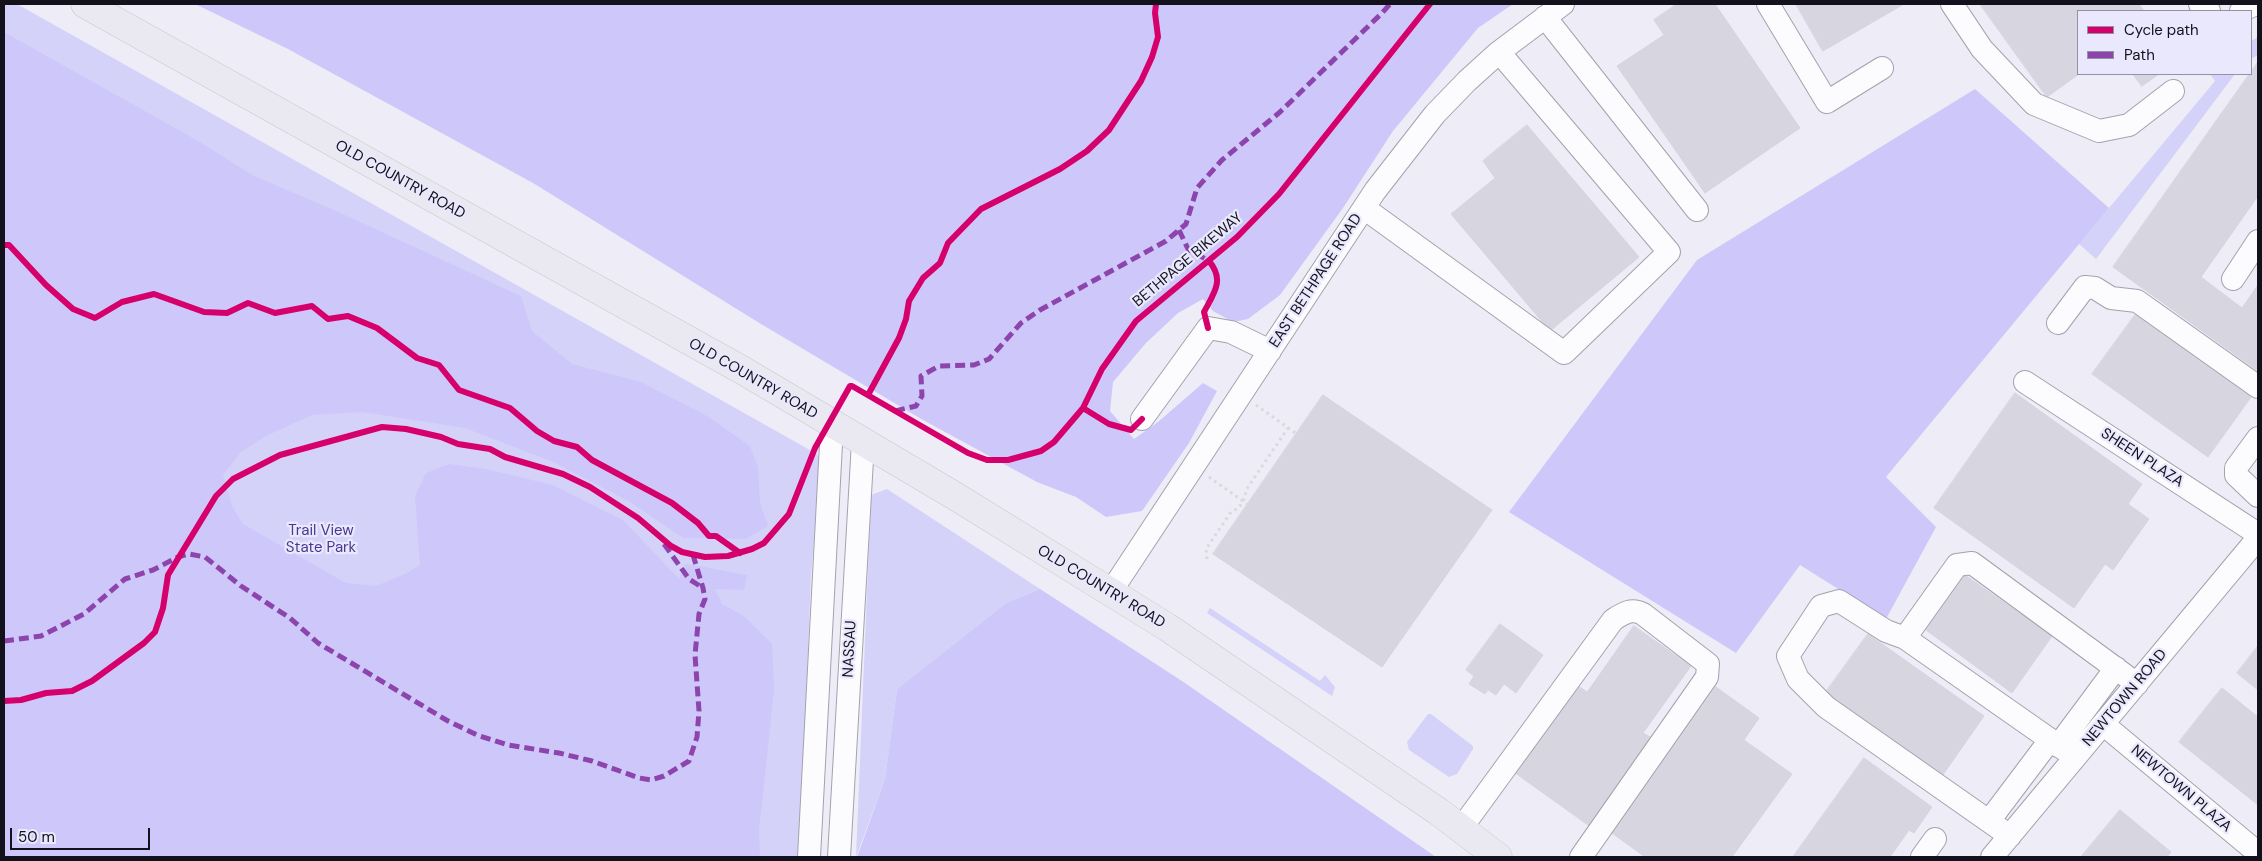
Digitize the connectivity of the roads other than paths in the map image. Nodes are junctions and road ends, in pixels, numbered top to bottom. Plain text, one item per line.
1 (85, 4) edge
2 (1768, 4) edge
3 (1952, 4) edge
4 (2256, 4) edge
5 (1554, 10) edge
6 (2243, 10) edge
7 (1500, 52) junction
8 (1882, 68) dead end
9 (2173, 91) dead end
10 (1364, 208) junction
11 (1697, 210) dead end
12 (2258, 241) edge
13 (2233, 279) dead end
14 (2058, 323) dead end
15 (1270, 351) junction
16 (2026, 382) dead end
17 (2258, 387) edge
18 (1142, 419) dead end
19 (832, 425) junction
20 (2258, 438) edge
21 (863, 442) junction
22 (2258, 496) edge
23 (2258, 534) edge
24 (2258, 538) edge
25 (2250, 564) edge
26 (1110, 593) junction
27 (1906, 638) junction
28 (2116, 668) junction
29 (2137, 684) junction
30 (2103, 724) junction
31 (2061, 748) junction
32 (1989, 821) junction
33 (1460, 830) junction
34 (2010, 836) junction
35 (1935, 839) dead end
36 (2258, 853) edge
37 (809, 857) edge
38 (839, 857) edge
39 (1498, 857) edge
40 (1581, 857) edge
41 (1922, 857) edge
42 (1992, 857) edge

1 - 19 main road, OLD COUNTRY ROAD
2 - 8 street
3 - 9 street
4 - 6 street
5 - 7 street, EAST BETHPAGE ROAD
5 - 11 street
7 - 10 street, EAST BETHPAGE ROAD
7 - 10 street
10 - 15 street, EAST BETHPAGE ROAD
12 - 13 street
14 - 17 street
15 - 18 street
15 - 26 street, EAST BETHPAGE ROAD
16 - 23 street, SHEEN PLAZA
19 - 21 main road, OLD COUNTRY ROAD
19 - 37 street
20 - 22 street
21 - 26 main road, OLD COUNTRY ROAD
21 - 38 street, NASSAU
24 - 25 street, NEWTOWN ROAD
25 - 29 street, NEWTOWN ROAD
26 - 33 main road, OLD COUNTRY ROAD
27 - 28 street
27 - 31 street
27 - 32 street
28 - 29 street
28 - 31 street
29 - 30 street, NEWTOWN ROAD
30 - 31 street, NEWTOWN ROAD
30 - 36 street, NEWTOWN PLAZA
31 - 32 street
31 - 34 street, NEWTOWN ROAD
32 - 34 street
33 - 39 main road, OLD COUNTRY ROAD
33 - 40 street
34 - 42 street, NEWTOWN ROAD
35 - 41 street

